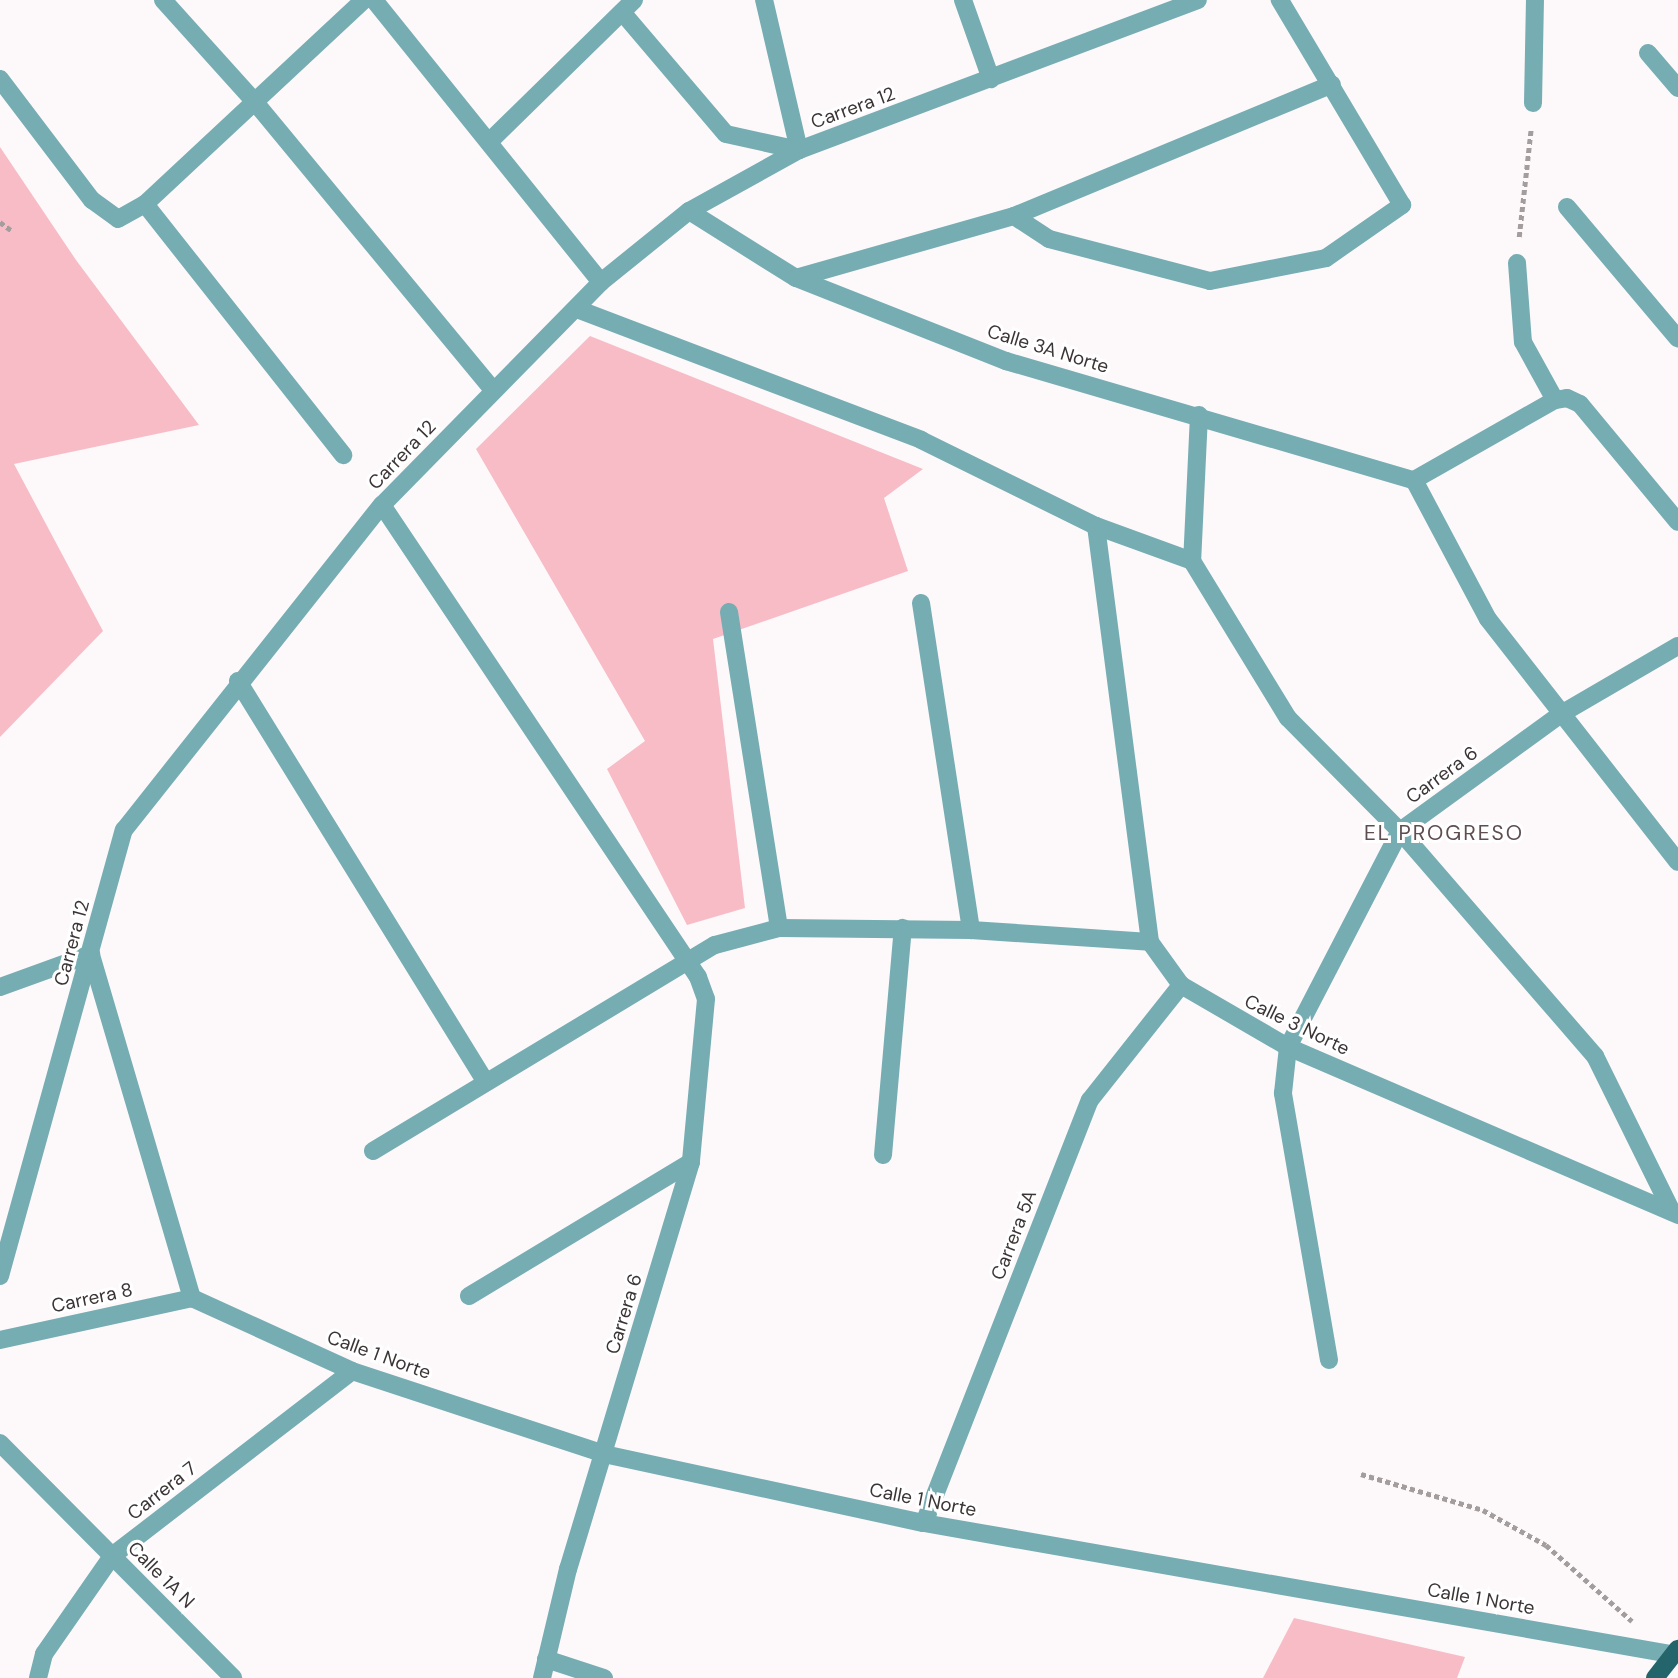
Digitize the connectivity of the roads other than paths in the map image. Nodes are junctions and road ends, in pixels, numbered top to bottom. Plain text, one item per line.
1 (163, 0) edge
2 (364, 0) edge
3 (374, 0) edge
4 (764, 0) edge
5 (963, 0) edge
6 (1198, 0) edge
7 (1280, 0) edge
8 (1535, 0) edge
9 (628, 6) edge
10 (1163, 7) edge
11 (1648, 52) dead end
12 (0, 79) edge
13 (991, 79) junction
14 (1332, 84) junction
15 (1678, 88) edge
16 (254, 101) junction
17 (1533, 103) road end
18 (489, 142) junction
19 (799, 150) junction
20 (145, 204) junction
21 (1567, 207) dead end
22 (690, 211) junction
23 (1014, 216) junction
24 (1517, 262) road end
25 (796, 278) junction
26 (601, 282) junction
27 (577, 309) junction
28 (1678, 339) edge
29 (494, 390) junction
30 (1555, 400) junction
31 (1199, 415) junction
32 (343, 455) dead end
33 (1414, 480) junction
34 (382, 505) junction
35 (1678, 522) edge
36 (1096, 526) junction
37 (1192, 561) junction
38 (921, 603) dead end
39 (729, 612) dead end
40 (1678, 646) edge
41 (238, 681) junction
42 (1561, 714) junction
43 (1400, 831) junction
44 (1678, 862) edge
45 (779, 928) junction
46 (903, 928) junction
47 (971, 930) junction
48 (1150, 942) junction
49 (91, 954) junction
50 (685, 960) junction
51 (1181, 985) junction
52 (0, 987) edge
53 (1288, 1047) junction
54 (485, 1081) junction
55 (373, 1151) dead end
56 (883, 1155) dead end
57 (691, 1162) junction
58 (1675, 1213) edge
59 (0, 1276) edge
60 (469, 1296) dead end
61 (192, 1298) junction
62 (0, 1340) edge
63 (1329, 1360) dead end
64 (352, 1371) junction
65 (0, 1443) edge
66 (604, 1454) junction
67 (923, 1523) junction
68 (112, 1556) junction
69 (1674, 1651) edge
70 (546, 1659) junction
71 (38, 1678) edge
72 (233, 1678) edge
73 (542, 1678) edge
74 (604, 1678) edge
75 (1655, 1678) edge

1 - 16 street
2 - 16 street
3 - 18 street
4 - 19 street
5 - 13 street
6 - 10 street, Carrera 12
7 - 14 street
8 - 17 street
9 - 18 street
9 - 19 street
10 - 13 street, Carrera 12
11 - 15 street
12 - 20 street
13 - 19 street, Carrera 12
14 - 23 street
14 - 23 street
16 - 20 street
16 - 29 street
18 - 26 street
19 - 22 street, Carrera 12
20 - 32 street
21 - 28 street
22 - 25 street, Calle 3A Norte
22 - 26 street, Carrera 12
23 - 25 street
24 - 30 street
25 - 31 street, Calle 3A Norte
26 - 27 street, Carrera 12
27 - 29 street, Carrera 12
27 - 36 street
29 - 34 street, Carrera 12
30 - 33 street
30 - 35 street
31 - 33 street, Calle 3A Norte
31 - 37 street
33 - 42 street
34 - 41 street, Carrera 12
34 - 50 street, Carrera 6
36 - 37 street
36 - 48 street, Calle 3 Norte
37 - 43 street
38 - 47 street
39 - 45 street
40 - 42 street, Carrera 6
41 - 49 street, Carrera 12
41 - 54 street
42 - 43 street, Carrera 6
42 - 44 street
43 - 53 street, Carrera 6
43 - 58 street
45 - 46 street
45 - 50 street
46 - 47 street
46 - 56 street
47 - 48 street
48 - 51 street, Calle 3 Norte
49 - 52 street
49 - 59 street, Carrera 12
49 - 61 street
50 - 54 street
50 - 57 street, Carrera 6
51 - 53 street, Calle 3 Norte
51 - 67 street, Carrera 5A
53 - 58 street, Calle 3 Norte
53 - 63 street
54 - 55 street
57 - 60 street
57 - 66 street, Carrera 6
61 - 62 street, Carrera 8
61 - 64 street, Calle 1 Norte
64 - 66 street, Calle 1 Norte
64 - 68 street, Carrera 7
65 - 68 street, Calle 1A N
66 - 67 street, Calle 1 Norte
66 - 70 street, Carrera 6
67 - 69 street, Calle 1 Norte
68 - 71 street, Carrera 7
68 - 72 street, Calle 1A N
69 - 75 main road
70 - 73 street, Carrera 6
70 - 74 street

